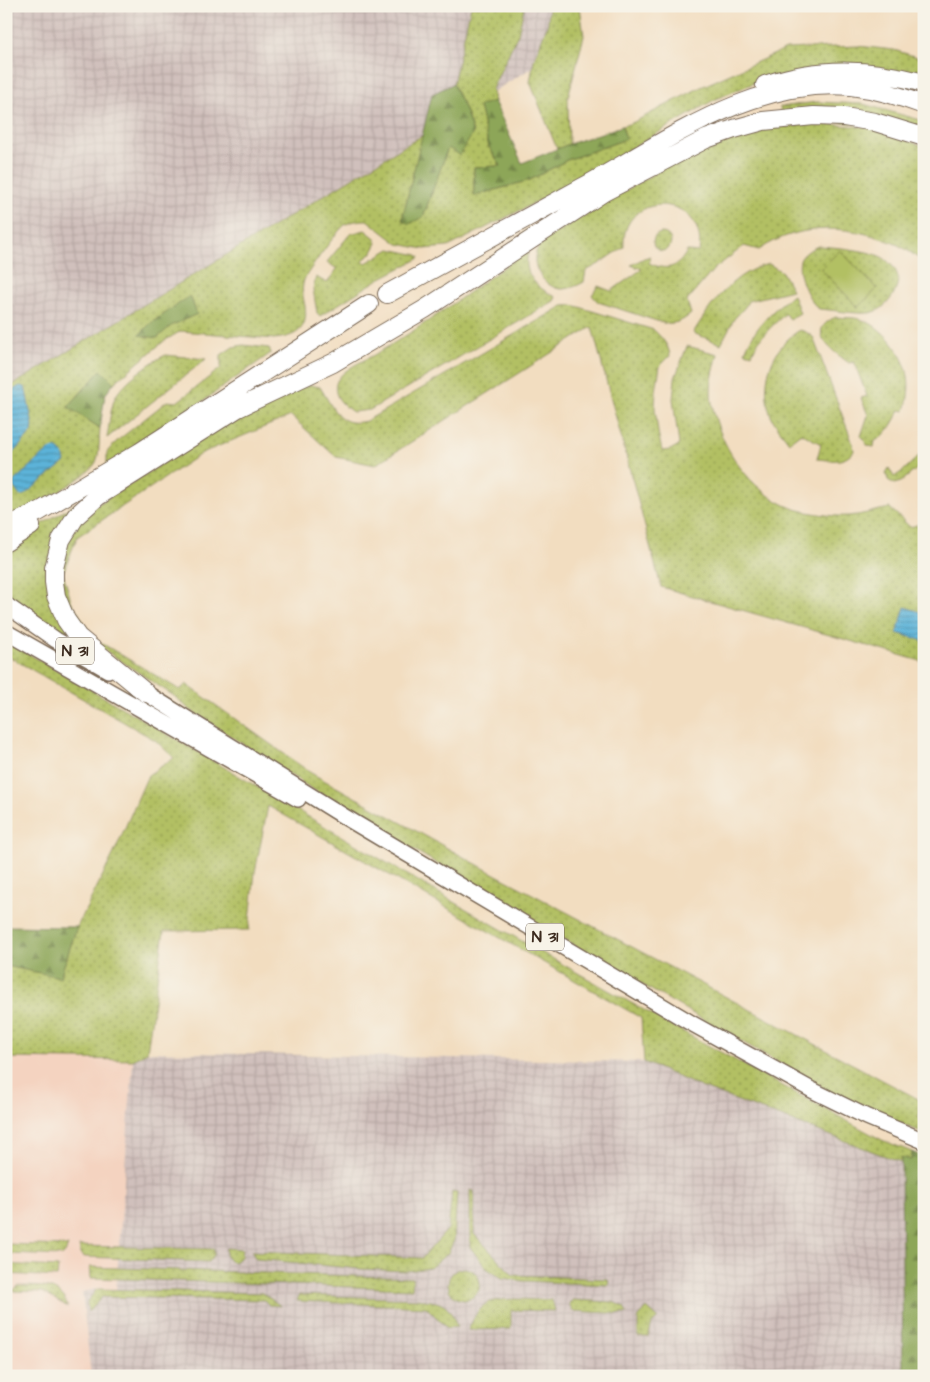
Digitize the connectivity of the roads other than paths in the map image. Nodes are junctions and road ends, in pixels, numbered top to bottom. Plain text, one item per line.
1 (924, 83) edge
2 (924, 105) edge
3 (924, 113) edge
4 (924, 137) edge
5 (662, 142) junction
6 (619, 184) junction
7 (387, 294) dead end
8 (370, 304) dead end
9 (164, 453) junction
10 (6, 527) edge
11 (6, 542) edge
12 (6, 605) edge
13 (6, 632) edge
14 (146, 693) junction
15 (924, 1141) edge
16 (924, 1148) edge

1 - 5 highway
2 - 5 highway
3 - 6 highway
4 - 6 highway
5 - 7 highway
6 - 9 highway
8 - 10 highway
9 - 11 highway
9 - 14 highway
12 - 14 highway, N 31
13 - 16 highway, N 31
14 - 15 highway, N 31

